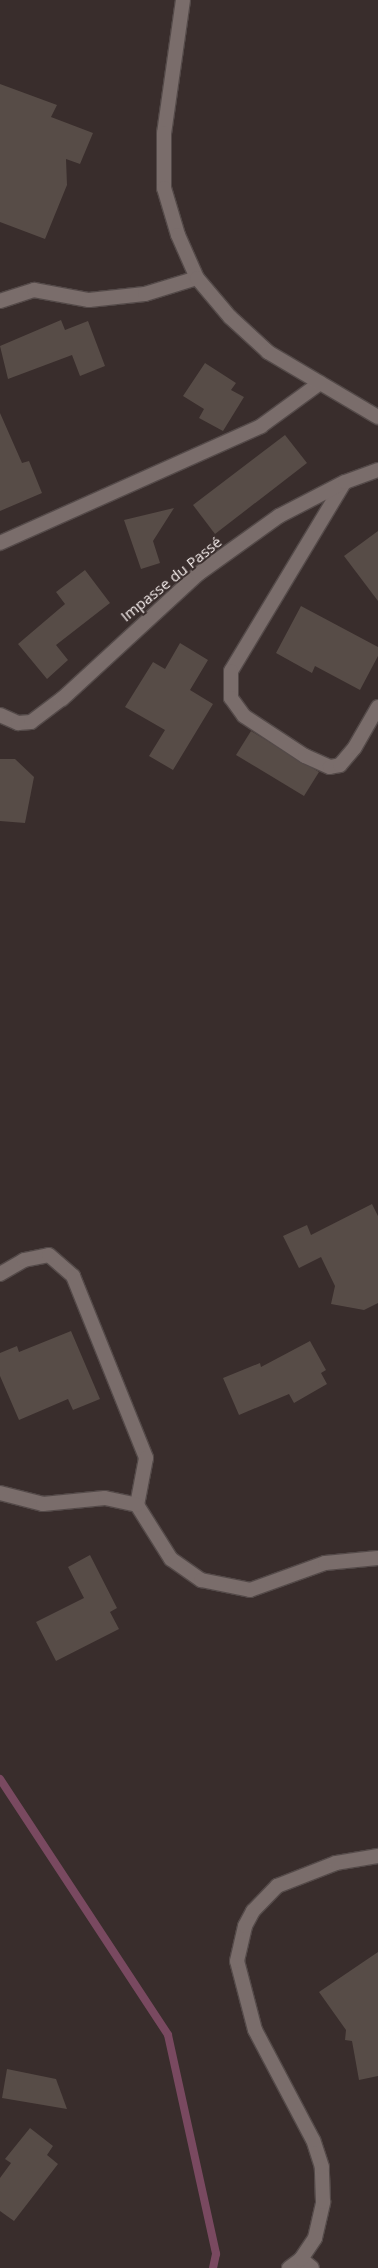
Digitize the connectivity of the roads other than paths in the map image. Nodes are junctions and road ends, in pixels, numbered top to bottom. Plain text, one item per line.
1 (183, 0) edge
2 (197, 278) junction
3 (0, 301) edge
4 (320, 383) junction
5 (378, 417) edge
6 (378, 470) edge
7 (344, 482) junction
8 (0, 543) edge
9 (378, 707) edge
10 (0, 714) edge
11 (0, 1274) edge
12 (0, 1493) edge
13 (137, 1505) junction
14 (378, 1558) edge
15 (378, 1856) edge
16 (306, 2264) edge
17 (289, 2268) edge

1 - 2 street
2 - 3 street
2 - 4 street
4 - 5 street
4 - 8 street
6 - 7 street, Impasse du Passé
7 - 9 street
7 - 10 street, Impasse du Passé
11 - 13 street
12 - 13 street
13 - 14 street
15 - 16 street
16 - 17 street

